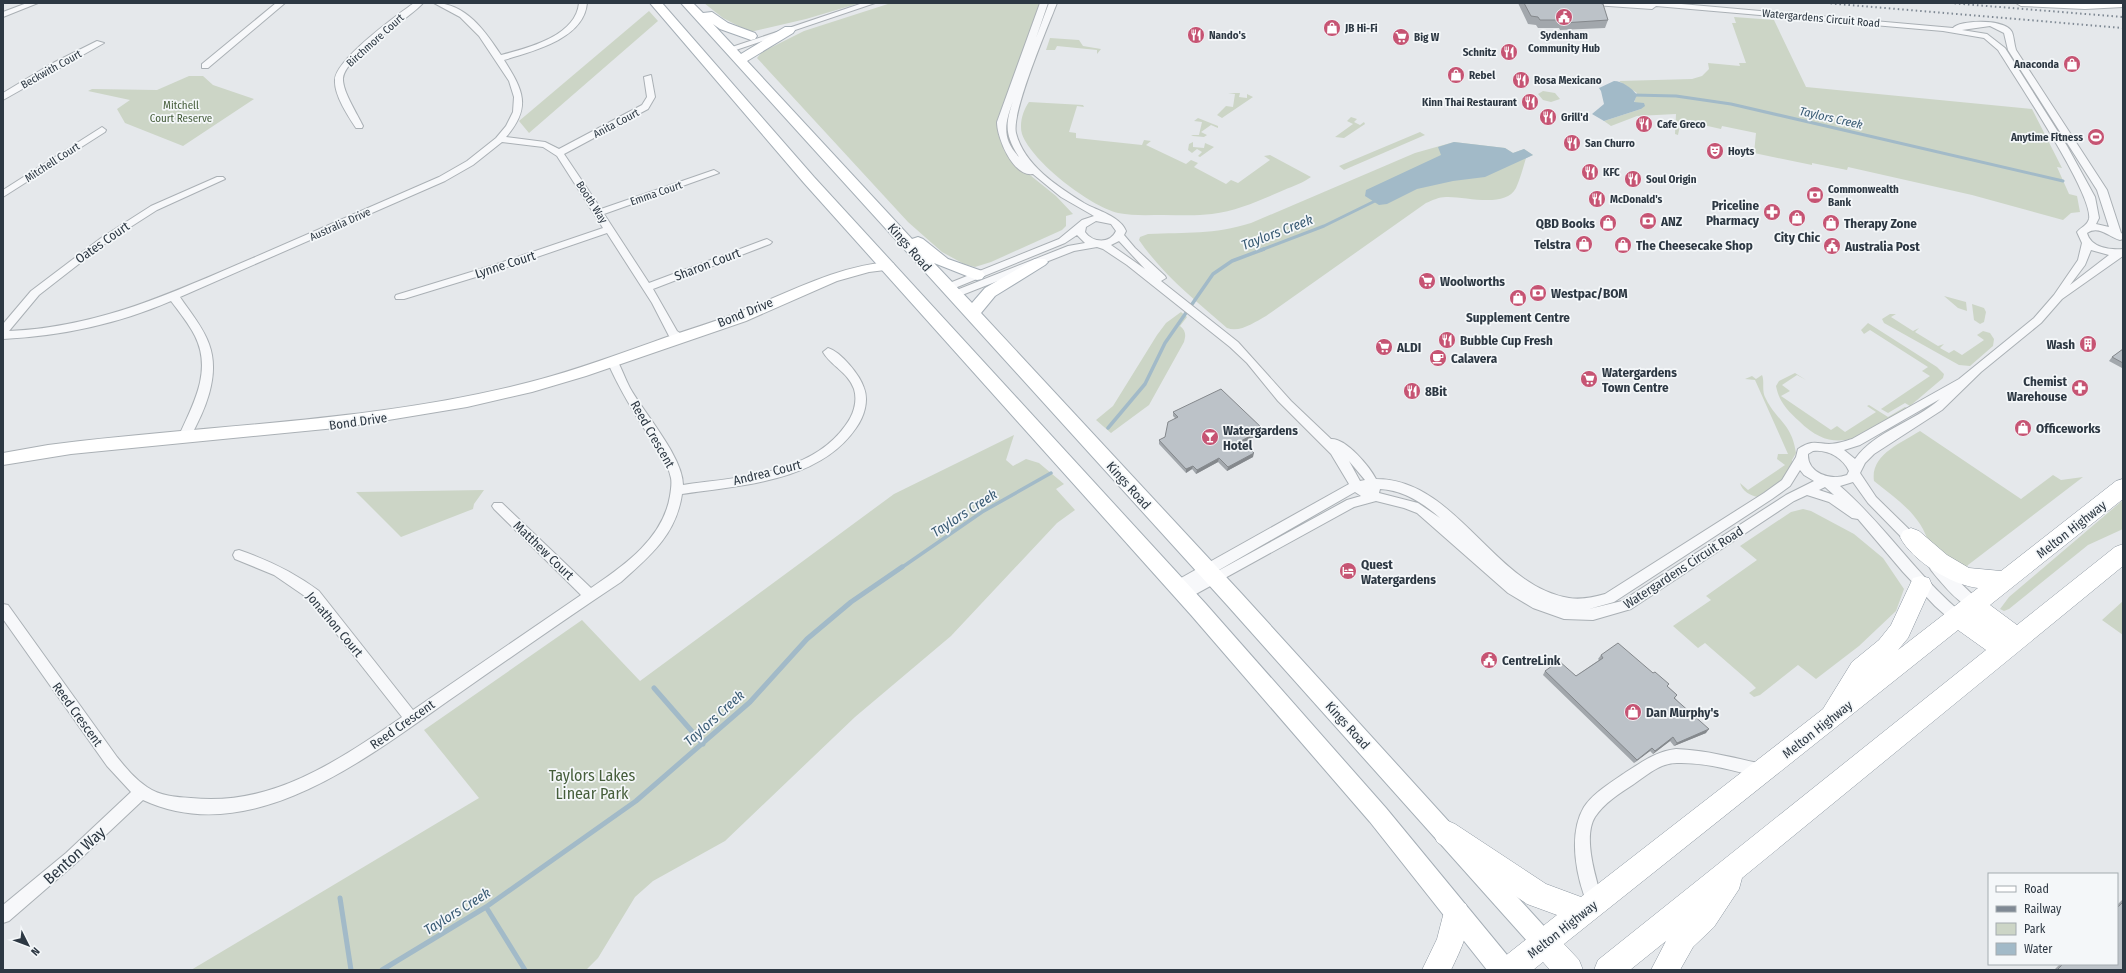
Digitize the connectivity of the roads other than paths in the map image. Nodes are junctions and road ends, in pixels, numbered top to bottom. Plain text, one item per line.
1 (34, 3) edge
2 (281, 3) edge
3 (419, 3) edge
4 (438, 3) edge
5 (583, 3) edge
6 (656, 3) edge
7 (687, 3) edge
8 (691, 3) edge
9 (871, 3) edge
10 (1044, 3) edge
11 (1054, 3) edge
12 (1594, 3) edge
13 (1643, 3) edge
14 (2021, 3) edge
15 (2077, 3) edge
16 (2091, 3) edge
17 (2118, 5) edge
18 (1699, 9) junction
19 (3, 15) edge
20 (812, 21) junction
21 (1972, 26) junction
22 (1943, 29) junction
23 (790, 30) junction
24 (751, 36) junction
25 (1986, 37) junction
26 (2008, 37) junction
27 (100, 43) dead end
28 (728, 46) junction
29 (700, 54) junction
30 (498, 59) junction
31 (741, 60) junction
32 (205, 66) dead end
33 (648, 78) dead end
34 (3, 97) edge
35 (359, 126) dead end
36 (102, 130) dead end
37 (501, 139) junction
38 (559, 153) junction
39 (714, 173) dead end
40 (220, 179) dead end
41 (1046, 181) junction
42 (3, 194) edge
43 (1066, 196) junction
44 (2110, 209) junction
45 (599, 213) junction
46 (885, 218) junction
47 (2094, 218) junction
48 (1108, 219) junction
49 (1081, 227) junction
50 (2090, 228) junction
51 (609, 229) junction
52 (1120, 236) junction
53 (2120, 236) edge
54 (767, 242) dead end
55 (2087, 242) junction
56 (1097, 244) junction
57 (873, 251) junction
58 (2122, 252) edge
59 (1040, 262) junction
60 (888, 266) junction
61 (848, 272) junction
62 (977, 275) junction
63 (647, 287) junction
64 (950, 291) junction
65 (1174, 294) junction
66 (174, 297) junction
67 (400, 297) dead end
68 (2058, 297) junction
69 (920, 301) junction
70 (971, 314) junction
71 (3, 331) edge
72 (3, 335) edge
73 (682, 338) junction
74 (828, 352) dead end
75 (613, 363) junction
76 (1966, 379) junction
77 (1322, 436) junction
78 (184, 438) junction
79 (1829, 448) junction
80 (3, 459) edge
81 (1801, 459) junction
82 (1854, 472) junction
83 (1827, 481) junction
84 (1373, 484) junction
85 (1357, 486) junction
86 (2123, 488) edge
87 (677, 490) junction
88 (1805, 490) junction
89 (1375, 497) junction
90 (498, 506) dead end
91 (1878, 534) junction
92 (1911, 537) junction
93 (2123, 553) edge
94 (239, 555) dead end
95 (1211, 574) junction
96 (2006, 580) junction
97 (1921, 585) junction
98 (1181, 591) junction
99 (590, 595) junction
100 (3, 609) edge
101 (1966, 611) junction
102 (2011, 644) junction
103 (411, 718) junction
104 (1828, 720) junction
105 (1763, 771) junction
106 (142, 792) junction
107 (1446, 833) junction
108 (1742, 861) junction
109 (1589, 907) junction
110 (1456, 914) junction
111 (3, 915) edge
112 (1544, 942) junction
113 (1436, 970) edge
114 (1503, 970) edge
115 (1510, 970) edge
116 (1569, 970) edge
117 (1608, 970) edge
118 (1665, 970) edge

1 - 19 street
2 - 32 street
3 - 35 street, Birchmore Court
4 - 30 street, Australia Drive
5 - 30 street
6 - 29 main road
7 - 28 main road, Kings Road
8 - 24 main road
9 - 20 street
10 - 41 street
11 - 41 street
12 - 18 street, Watergardens Circuit Road
13 - 18 street, Watergardens Circuit Road
14 - 17 street
15 - 16 street
18 - 22 street, Watergardens Circuit Road
20 - 23 street
20 - 24 street
21 - 22 street, Watergardens Circuit Road
21 - 25 street
21 - 26 street, Watergardens Circuit Road
22 - 25 street, Watergardens Circuit Road
23 - 28 street
23 - 31 main road
24 - 28 street
25 - 26 street, Watergardens Circuit Road
25 - 47 street
26 - 44 street
27 - 34 street, Beckwith Court
28 - 29 main road
28 - 31 main road, Kings Road
29 - 57 main road
30 - 37 street, Australia Drive
31 - 46 main road, Kings Road
33 - 38 street, Anita Court
36 - 42 street, Mitchell Court
37 - 38 street, Booth Way
37 - 66 street, Australia Drive
38 - 45 street, Booth Way
39 - 45 street, Emma Court
40 - 71 street, Oates Court
41 - 43 street
43 - 48 street
43 - 49 street
44 - 47 street
44 - 53 street
45 - 51 street, Booth Way
46 - 62 main road
46 - 64 main road, Kings Road
47 - 50 street
48 - 49 street
48 - 52 street
49 - 56 street
49 - 62 street
50 - 53 street
50 - 55 street
51 - 63 street, Booth Way
51 - 67 street, Lynne Court
52 - 56 street
52 - 65 street, Watergardens Circuit Road
54 - 63 street, Sharon Court
55 - 58 street
55 - 68 street
56 - 59 street
56 - 65 street, Watergardens Circuit Road
57 - 60 main road
57 - 61 street
58 - 68 street
59 - 64 street
59 - 70 main road
60 - 61 street
60 - 69 main road
61 - 73 street, Bond Drive
62 - 64 street
63 - 73 street, Booth Way
64 - 69 main road
64 - 70 main road, Kings Road
65 - 77 street, Watergardens Circuit Road
66 - 72 street, Australia Drive
66 - 78 street
68 - 76 street
69 - 98 main road
70 - 95 main road, Kings Road
73 - 75 street, Bond Drive
74 - 87 street, Andrea Court
75 - 78 street, Bond Drive
75 - 87 street, Reed Crescent
76 - 79 street
76 - 82 street
77 - 84 street, Watergardens Circuit Road
77 - 85 street, Watergardens Circuit Road
78 - 80 street, Bond Drive
79 - 81 street, Watergardens Circuit Road
79 - 82 street
81 - 83 street
81 - 84 street, Watergardens Circuit Road
82 - 83 street, Watergardens Circuit Road
82 - 92 street
83 - 88 street, Watergardens Circuit Road
83 - 91 street
84 - 85 street, Watergardens Circuit Road
84 - 89 street, Watergardens Circuit Road
85 - 89 street, Watergardens Circuit Road
85 - 95 street
86 - 96 highway, Melton Highway
87 - 99 street, Reed Crescent
88 - 89 street, Watergardens Circuit Road
88 - 91 street
89 - 95 street
90 - 99 street, Matthew Court
91 - 97 street
92 - 96 highway
92 - 101 street
93 - 102 highway
94 - 103 street, Jonathon Court
95 - 98 street
95 - 107 main road, Kings Road
96 - 101 highway, Melton Highway
97 - 101 street
97 - 104 highway
98 - 110 main road
99 - 103 street, Reed Crescent
100 - 106 street, Reed Crescent
101 - 102 highway
101 - 104 highway, Melton Highway
102 - 108 highway
103 - 106 street, Reed Crescent
104 - 105 highway, Melton Highway
105 - 109 highway, Melton Highway
105 - 109 street
106 - 111 street, Benton Way
107 - 109 highway
107 - 112 main road, Kings Road
108 - 117 highway
108 - 118 highway
109 - 112 highway, Melton Highway
110 - 113 highway
110 - 114 main road
112 - 115 highway, Melton Highway
112 - 116 highway, Kings Road

